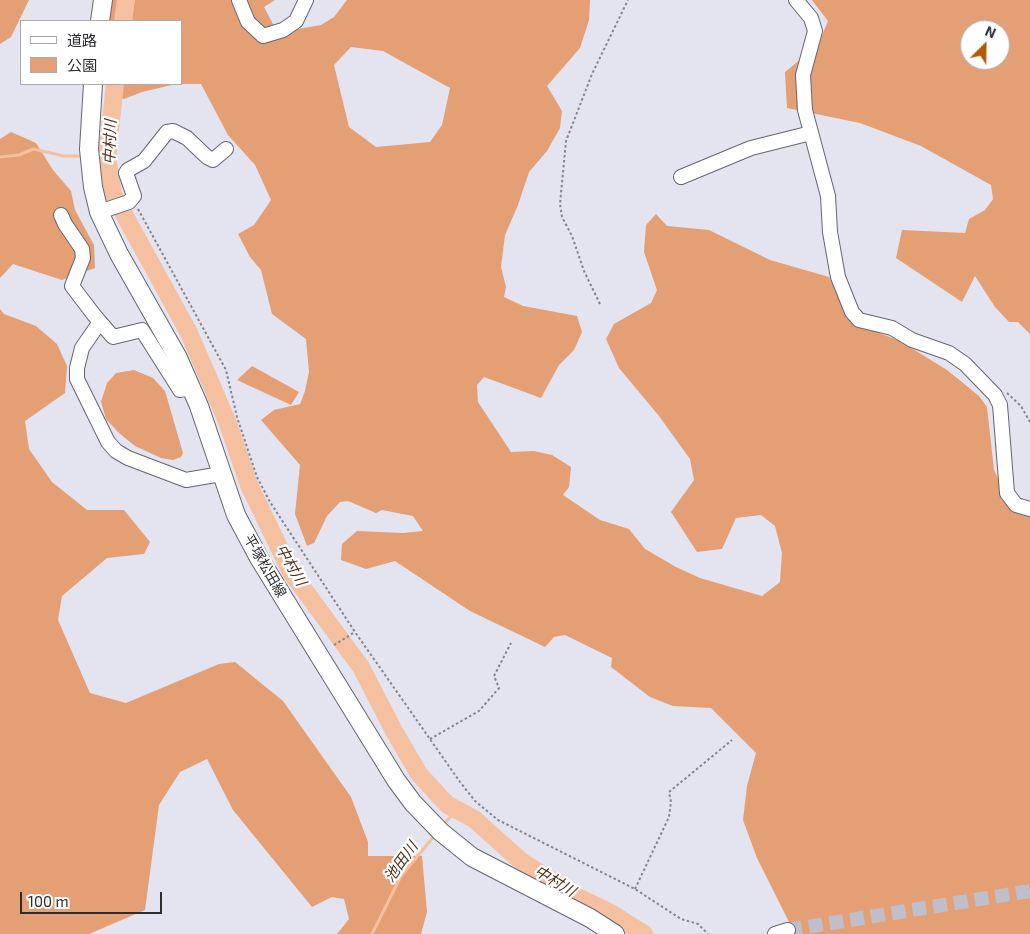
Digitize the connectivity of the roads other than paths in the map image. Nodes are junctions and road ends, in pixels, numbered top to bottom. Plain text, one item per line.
1 (103, 0) edge
2 (239, 0) edge
3 (306, 0) edge
4 (796, 0) edge
5 (100, 20) edge
6 (93, 85) edge
7 (811, 133) junction
8 (226, 149) dead end
9 (681, 178) dead end
10 (103, 210) junction
11 (61, 215) dead end
12 (100, 322) junction
13 (191, 388) junction
14 (222, 474) junction
15 (1030, 509) edge
16 (615, 934) edge

1 - 5 main road
2 - 3 street
4 - 7 street
6 - 10 main road, 平塚松田線
7 - 9 street
7 - 15 street
8 - 10 street
10 - 13 main road, 平塚松田線
11 - 12 street
12 - 13 street
12 - 14 street
13 - 14 main road, 平塚松田線
14 - 16 main road, 平塚松田線

